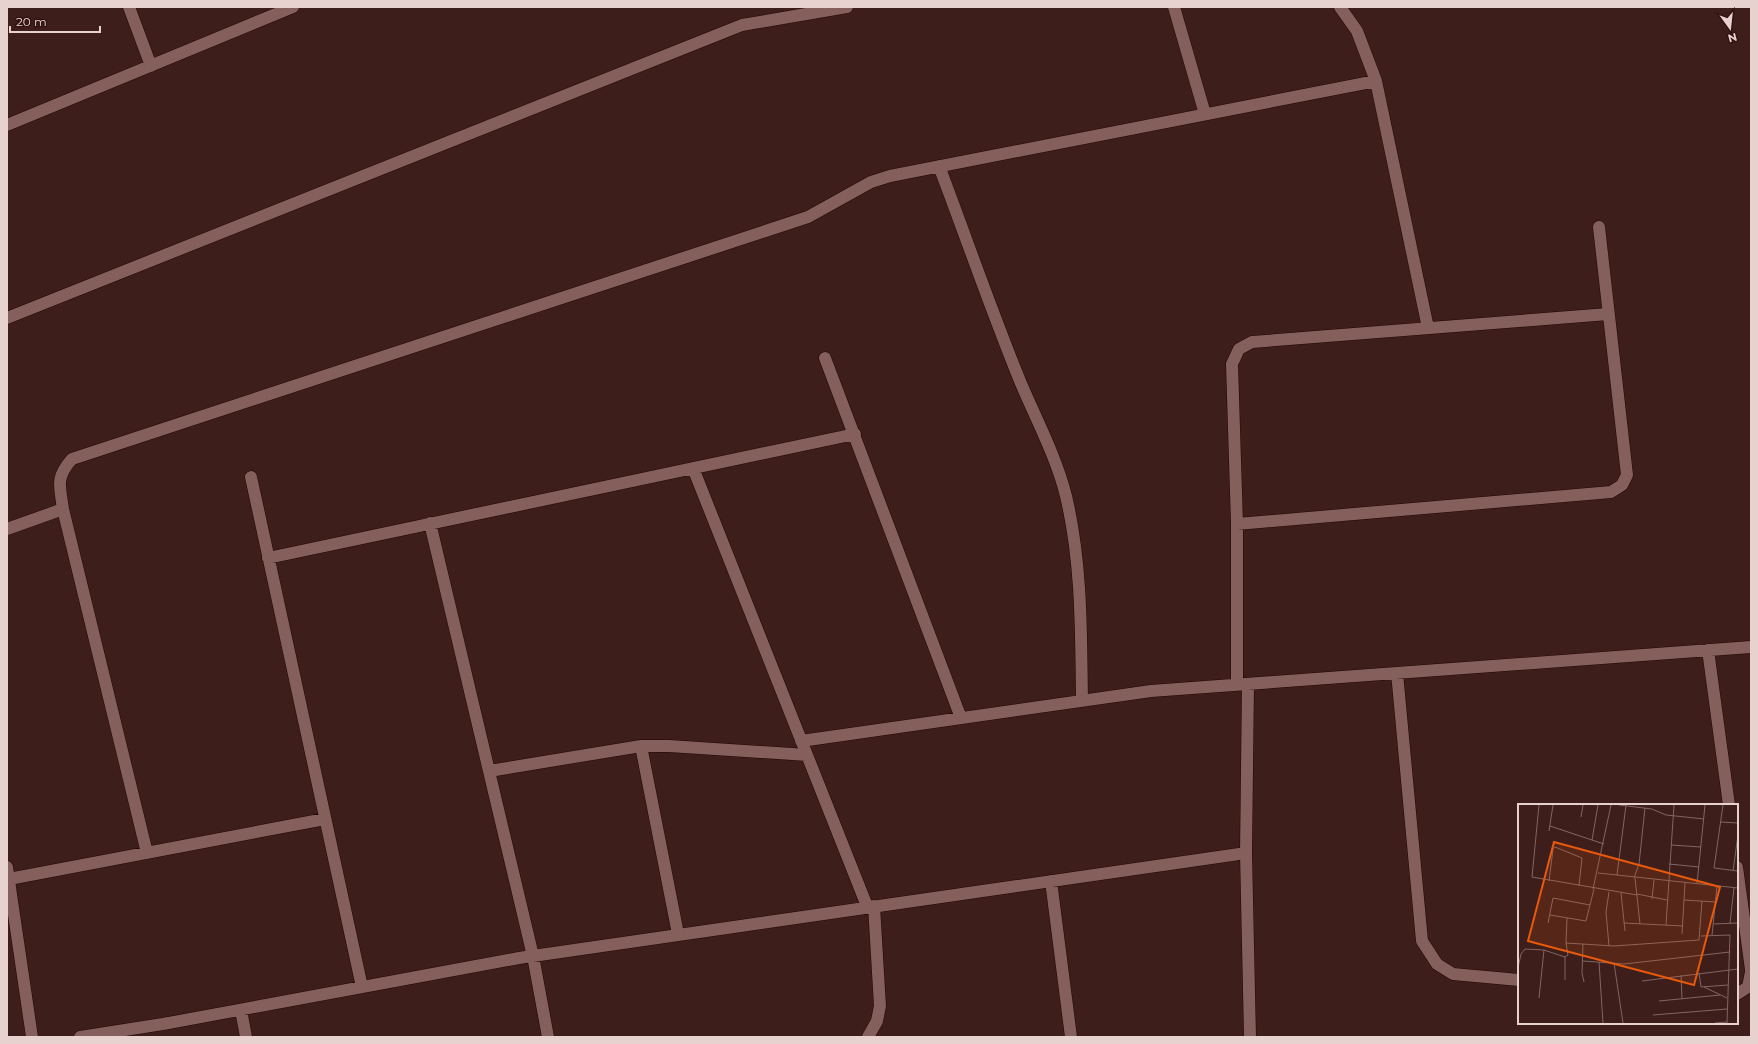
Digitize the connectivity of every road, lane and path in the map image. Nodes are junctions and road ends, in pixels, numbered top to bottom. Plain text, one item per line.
1 (129, 7) edge
2 (293, 7) edge
3 (847, 7) edge
4 (1174, 7) edge
5 (1340, 7) edge
6 (151, 66) junction
7 (1376, 81) junction
8 (1205, 114) junction
9 (7, 125) edge
10 (938, 166) junction
11 (1599, 227) dead end
12 (1608, 314) junction
13 (7, 318) edge
14 (1428, 328) junction
15 (825, 358) dead end
16 (854, 434) junction
17 (694, 468) junction
18 (251, 477) dead end
19 (63, 509) junction
20 (430, 523) junction
21 (1237, 524) junction
22 (7, 529) edge
23 (268, 558) junction
24 (1751, 646) edge
25 (1708, 650) junction
26 (1396, 673) junction
27 (1243, 684) junction
28 (1082, 701) junction
29 (962, 718) junction
30 (801, 741) junction
31 (641, 746) junction
32 (807, 755) junction
33 (489, 771) junction
34 (1729, 804) edge
35 (326, 819) junction
36 (147, 853) junction
37 (1246, 853) junction
38 (8, 873) edge
39 (1738, 874) edge
40 (1051, 881) junction
41 (870, 906) junction
42 (678, 934) junction
43 (533, 956) junction
44 (1751, 971) edge
45 (1518, 980) edge
46 (362, 987) junction
47 (1738, 993) edge
48 (241, 1010) junction
49 (32, 1037) edge
50 (80, 1037) edge
51 (246, 1037) edge
52 (548, 1037) edge
53 (868, 1037) edge
54 (1072, 1037) edge
55 (1250, 1037) edge

1 - 6 street
2 - 6 street
3 - 13 street
4 - 8 street
5 - 7 street
6 - 9 street
7 - 8 street
7 - 14 street
8 - 10 street
10 - 19 street
10 - 28 street
11 - 12 street
12 - 14 street
12 - 21 street
14 - 21 street
15 - 16 street
16 - 17 street
16 - 29 street
17 - 20 street
17 - 30 street
18 - 23 street
19 - 22 street
19 - 36 street
20 - 23 street
20 - 33 street
21 - 27 street
23 - 35 street
24 - 25 street
25 - 26 street
25 - 34 street
26 - 27 street
26 - 45 street
27 - 28 street
27 - 37 street
28 - 29 street
29 - 30 street
30 - 32 street
31 - 32 street
31 - 33 street
31 - 42 street
32 - 41 street
33 - 43 street
35 - 36 street
35 - 46 street
36 - 38 street
37 - 40 street
37 - 55 street
38 - 49 street
39 - 44 street
40 - 41 street
40 - 54 street
41 - 42 street
41 - 53 street
42 - 43 street
43 - 46 street
43 - 52 street
44 - 47 street
46 - 48 street
48 - 50 street
48 - 51 street

